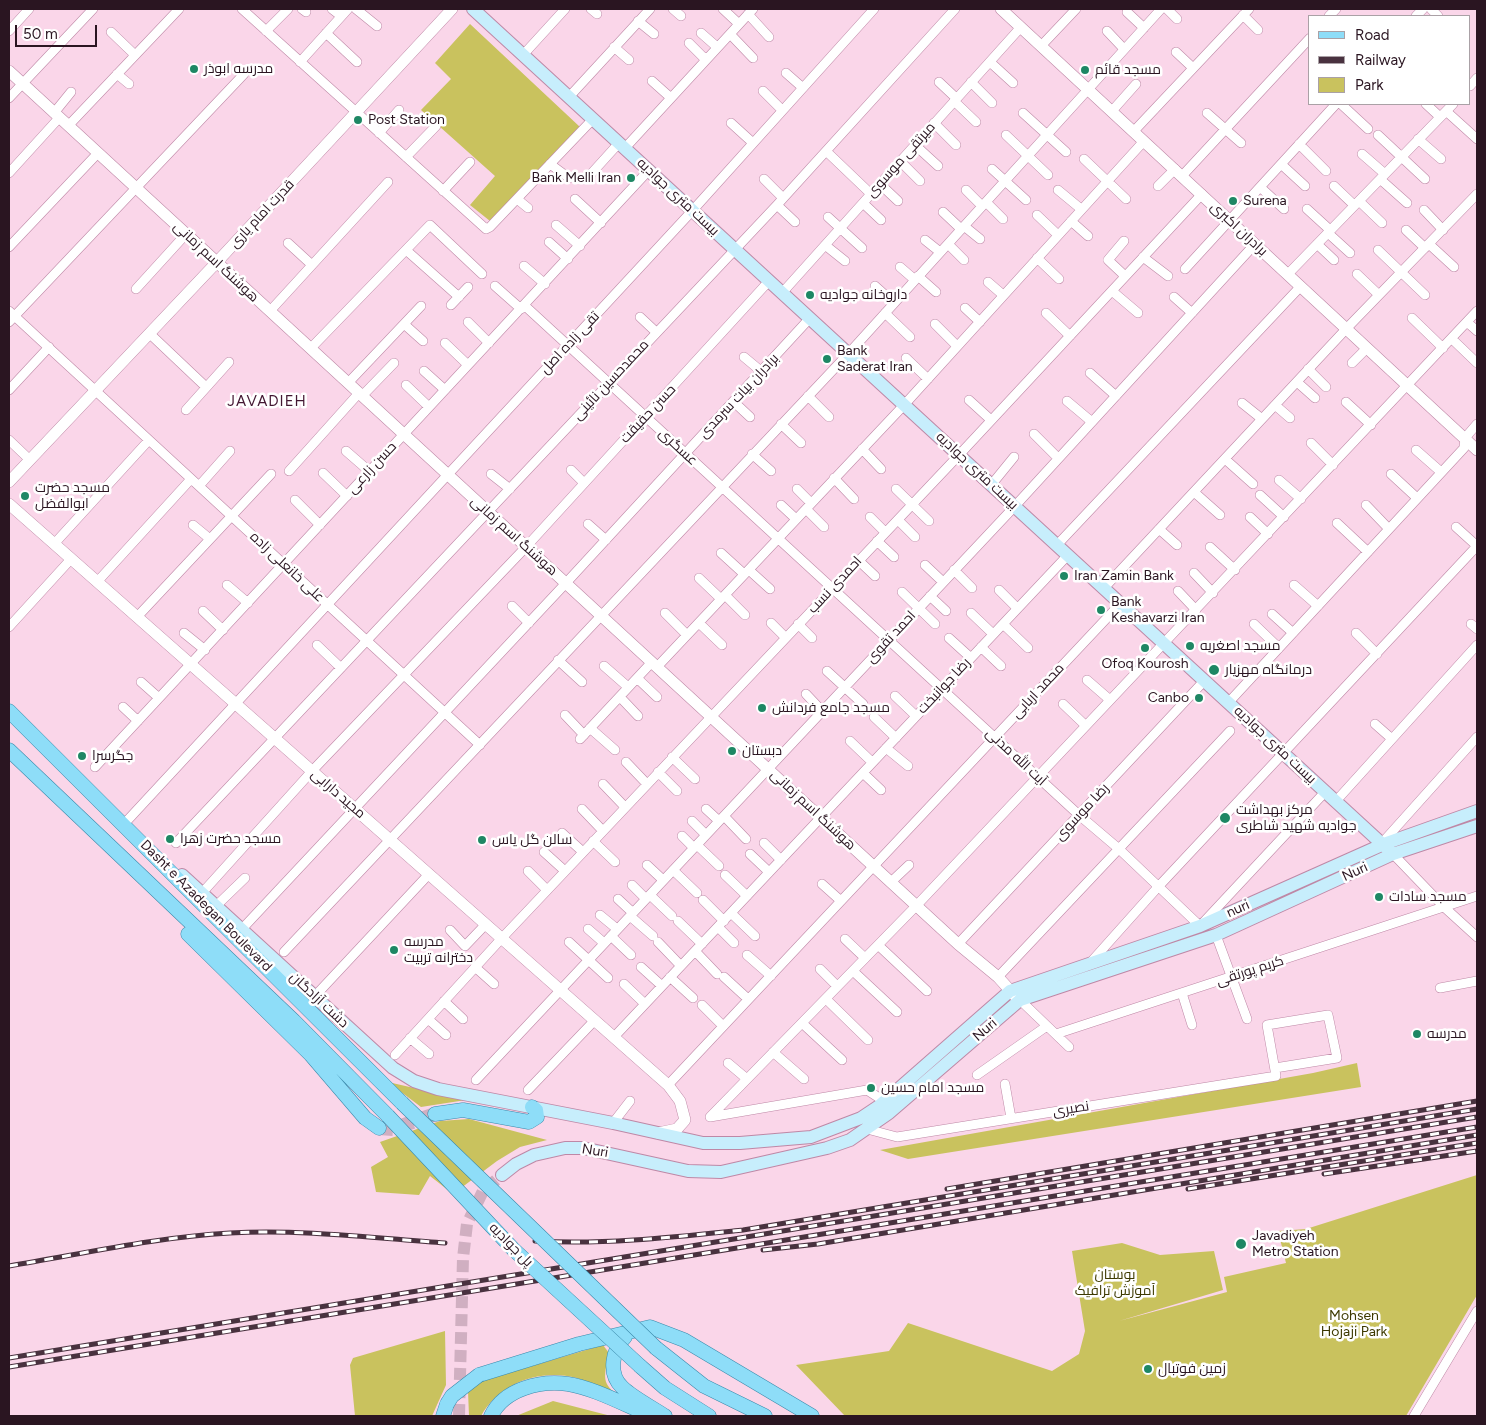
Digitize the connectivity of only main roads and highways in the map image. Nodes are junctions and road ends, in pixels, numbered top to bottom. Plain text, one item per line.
1 (473, 9) edge
2 (9, 711) edge
3 (9, 750) edge
4 (112, 811) junction
5 (1477, 811) edge
6 (1477, 826) edge
7 (92, 831) junction
8 (1383, 844) junction
9 (1394, 854) junction
10 (1015, 996) junction
11 (402, 1102) joint
12 (532, 1108) junction
13 (436, 1114) tunnel mouth
14 (388, 1116) joint
15 (864, 1123) junction
16 (379, 1128) dead end
17 (811, 1137) junction
18 (672, 1166) junction
19 (502, 1176) tunnel mouth
20 (650, 1328) junction
21 (445, 1410) edge
22 (491, 1416) edge
23 (652, 1416) edge
24 (665, 1416) edge
25 (709, 1416) edge
26 (766, 1416) edge
27 (812, 1416) edge

1 - 8 main road, بیست متری جوادیه
2 - 4 main road, Dasht e Azadegan Boulevard
3 - 7 main road, Dasht e Azadegan Boulevard
4 - 11 main road, Dasht e Azadegan Boulevard
4 - 12 main road, دشت آزادگان
5 - 8 main road
6 - 9 main road, Nuri
7 - 14 main road, Dasht e Azadegan Boulevard
7 - 16 main road
8 - 9 main road, بیست متری جوادیه
8 - 10 main road, nuri
9 - 10 main road, Nuri
10 - 15 main road
10 - 15 main road, Nuri
11 - 26 main road, پل جوادیه, bridge
12 - 13 main road
12 - 17 main road
14 - 25 main road, پل جوادیه, bridge
15 - 17 main road
15 - 18 main road, Nuri
17 - 18 main road
18 - 19 main road, Nuri
20 - 21 main road, bridge
20 - 24 main road
20 - 27 main road
22 - 23 main road

